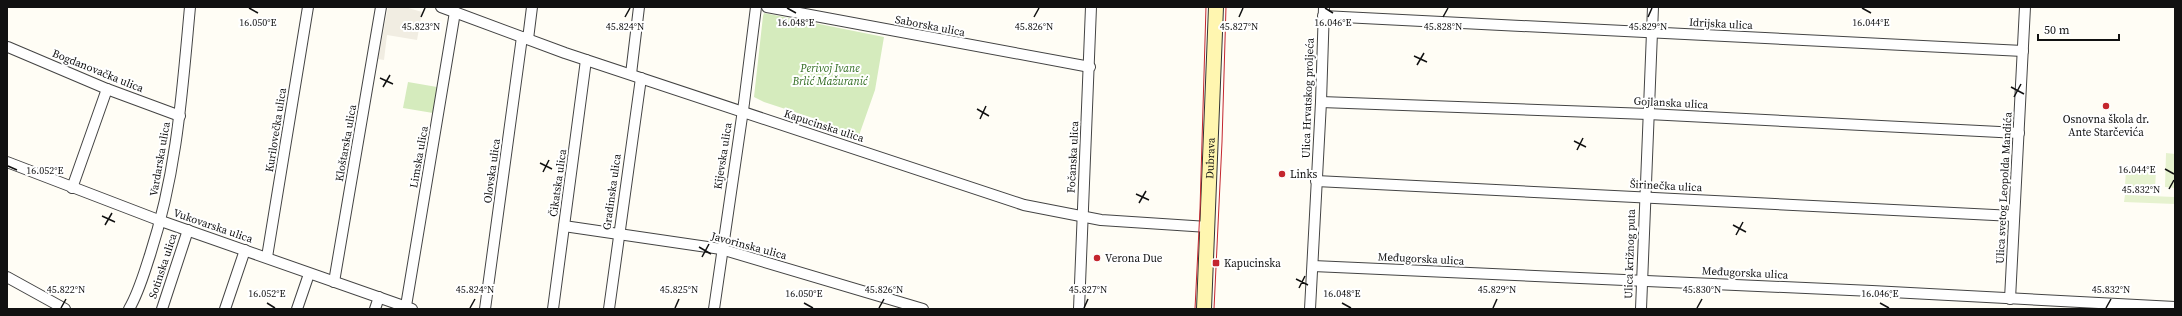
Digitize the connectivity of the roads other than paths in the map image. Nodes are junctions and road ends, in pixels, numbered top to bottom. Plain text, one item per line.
1 (190, 7) edge
2 (308, 7) edge
3 (381, 7) edge
4 (441, 7) edge
5 (532, 7) edge
6 (640, 7) edge
7 (756, 7) edge
8 (766, 7) edge
9 (1091, 7) edge
10 (1216, 7) edge
11 (1653, 7) edge
12 (2025, 7) edge
13 (456, 12) junction
14 (1323, 12) edge
15 (1652, 33) junction
16 (525, 38) junction
17 (8, 47) dead end
18 (2023, 51) junction
19 (586, 60) junction
20 (1090, 67) junction
21 (631, 74) junction
22 (641, 78) junction
23 (107, 89) junction
24 (1322, 102) junction
25 (742, 111) junction
26 (1648, 114) junction
27 (180, 116) junction
28 (2019, 133) junction
29 (7, 162) edge
30 (1316, 181) junction
31 (72, 188) junction
32 (1644, 197) junction
33 (2014, 216) junction
34 (1082, 217) junction
35 (161, 221) junction
36 (564, 226) junction
37 (1208, 227) junction
38 (188, 230) junction
39 (618, 235) junction
40 (721, 249) junction
41 (245, 250) junction
42 (267, 258) junction
43 (1313, 266) junction
44 (309, 274) junction
45 (7, 277) edge
46 (1642, 281) junction
47 (334, 282) junction
48 (379, 297) junction
49 (2010, 299) junction
50 (894, 305) edge
51 (2175, 307) edge
52 (409, 308) edge
53 (65, 309) edge
54 (129, 309) edge
55 (162, 309) edge
56 (225, 309) edge
57 (297, 309) edge
58 (375, 309) edge
59 (485, 309) edge
60 (553, 309) edge
61 (609, 309) edge
62 (714, 309) edge
63 (923, 309) edge
64 (1079, 309) edge
65 (1204, 309) edge
66 (1310, 309) edge
67 (1641, 309) edge

1 - 27 street, Vardarska ulica
2 - 42 street, Kurilovečka ulica
3 - 47 street, Kloštarska ulica
4 - 13 street, Kapucinska ulica
5 - 16 street, Olovska ulica
6 - 21 street
7 - 25 street, Kijevska ulica
8 - 20 street, Saborska ulica
9 - 20 street, Fočanska ulica
10 - 37 main road, Dubrava
11 - 15 street, Ulica križnog puta
12 - 18 street, Ulica svetog Leopolda Mandića
13 - 16 street, Kapucinska ulica
13 - 52 street, Limska ulica
14 - 15 street, Idrijska ulica
14 - 24 street, Ulica Hrvatskog proljeća
15 - 18 street, Idrijska ulica
15 - 26 street, Ulica križnog puta
16 - 19 street, Kapucinska ulica
16 - 59 street, Olovska ulica
17 - 23 street, Bogdanovačka ulica
18 - 28 street, Ulica svetog Leopolda Mandića
19 - 21 street, Kapucinska ulica
19 - 36 street, Čikatska ulica
20 - 34 street, Fočanska ulica
21 - 22 street, Kapucinska ulica
22 - 25 street, Kapucinska ulica
22 - 39 street, Gradinska ulica
23 - 27 street, Bogdanovačka ulica
23 - 31 street
24 - 26 street, Gojlanska ulica
24 - 30 street, Ulica Hrvatskog proljeća
25 - 34 street, Kapucinska ulica
25 - 40 street, Kijevska ulica
26 - 28 street, Gojlanska ulica
26 - 32 street, Ulica križnog puta
27 - 35 street, Vardarska ulica
28 - 33 street, Ulica svetog Leopolda Mandića
29 - 31 street, Vukovarska ulica
30 - 32 street, Širinečka ulica
30 - 43 street, Ulica Hrvatskog proljeća
31 - 35 street, Vukovarska ulica
32 - 33 street, Širinečka ulica
32 - 46 street, Ulica križnog puta
33 - 49 street, Ulica svetog Leopolda Mandića
34 - 37 street, Kapucinska ulica
34 - 64 street, Fočanska ulica
35 - 38 street, Vukovarska ulica
35 - 54 street, Vardarska ulica
36 - 39 street, Javorinska ulica
36 - 60 street, Čikatska ulica
37 - 65 main road, Dubrava
38 - 41 street, Vukovarska ulica
38 - 55 street, Sotinska ulica
39 - 40 street, Javorinska ulica
39 - 61 street, Gradinska ulica
40 - 50 street, Javorinska ulica
40 - 62 street, Kijevska ulica
41 - 42 street, Vukovarska ulica
41 - 56 street
42 - 44 street, Vukovarska ulica
43 - 46 street, Međugorska ulica
43 - 66 street, Ulica Hrvatskog proljeća
44 - 47 street, Vukovarska ulica
44 - 57 street
45 - 53 street
46 - 49 street, Međugorska ulica
46 - 67 street, Ulica križnog puta
47 - 48 street, Vukovarska ulica
48 - 52 street, Vukovarska ulica
48 - 58 street
49 - 51 street, Međugorska ulica
50 - 63 street, Javorinska ulica

